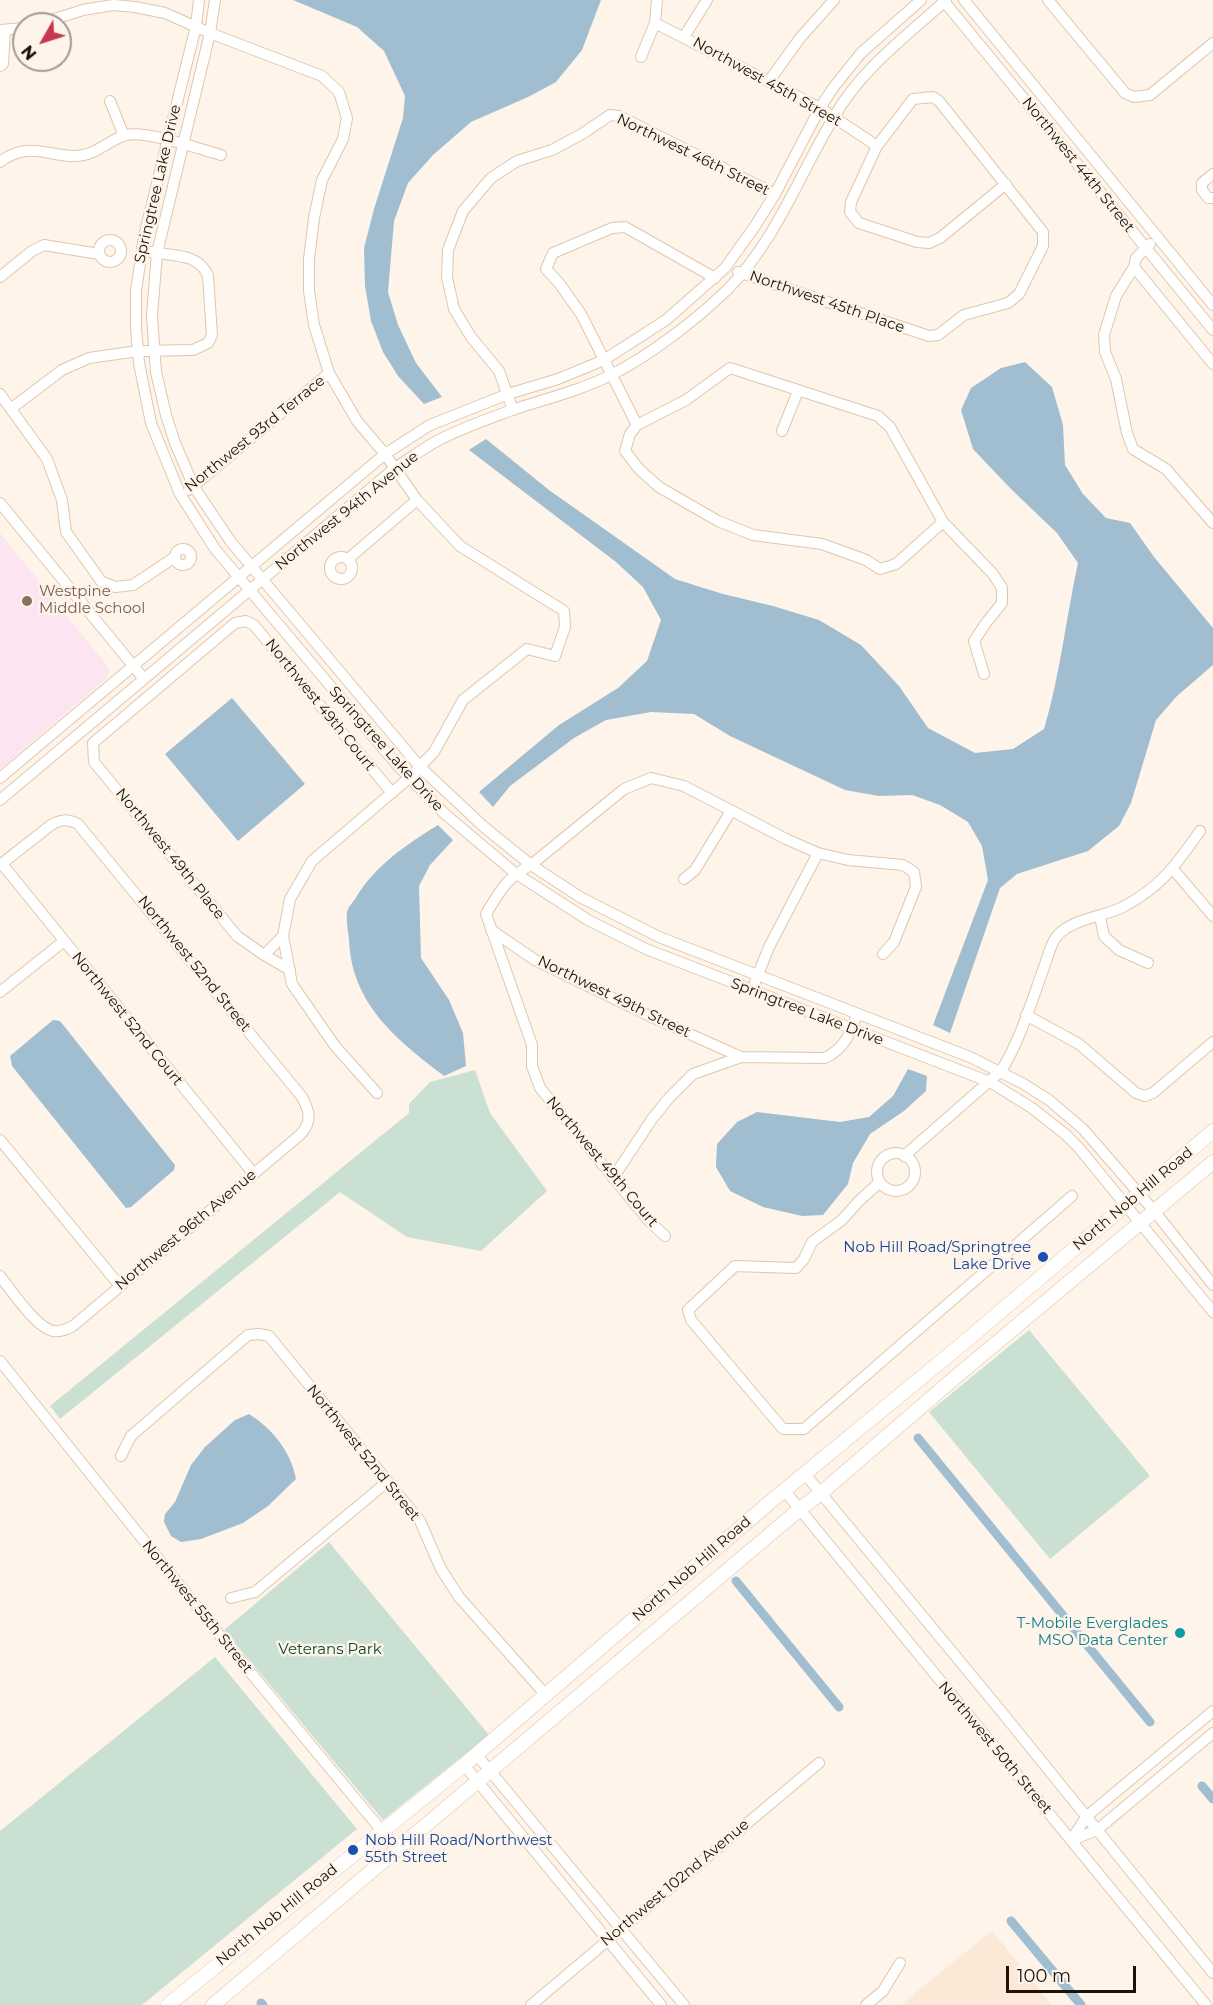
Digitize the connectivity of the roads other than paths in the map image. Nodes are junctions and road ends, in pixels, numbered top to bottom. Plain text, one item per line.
1 (199, 0) edge
2 (215, 0) edge
3 (657, 0) edge
4 (707, 0) edge
5 (834, 0) edge
6 (921, 0) edge
7 (964, 0) edge
8 (1048, 0) edge
9 (945, 1) edge
10 (72, 13) edge
11 (655, 22) junction
12 (196, 26) junction
13 (2, 30) edge
14 (210, 33) junction
15 (684, 37) junction
16 (1213, 43) edge
17 (641, 57) dead end
18 (0, 66) edge
19 (769, 81) junction
20 (110, 101) dead end
21 (820, 108) junction
22 (834, 117) junction
23 (124, 135) junction
24 (167, 140) junction
25 (183, 145) junction
26 (877, 146) junction
27 (221, 155) dead end
28 (0, 162) edge
29 (1213, 174) edge
30 (1006, 184) junction
31 (775, 194) junction
32 (1213, 198) edge
33 (1158, 238) junction
34 (1146, 248) junction
35 (141, 250) junction
36 (157, 253) junction
37 (99, 254) dead end
38 (1134, 267) junction
39 (725, 268) junction
40 (742, 273) junction
41 (0, 276) edge
42 (715, 278) junction
43 (1213, 305) edge
44 (1213, 330) edge
45 (153, 350) junction
46 (138, 351) junction
47 (604, 360) junction
48 (1213, 364) edge
49 (329, 373) junction
50 (611, 375) junction
51 (798, 391) junction
52 (0, 393) edge
53 (508, 394) junction
54 (12, 408) junction
55 (513, 410) junction
56 (637, 425) junction
57 (782, 431) dead end
58 (386, 454) junction
59 (395, 468) junction
60 (194, 487) junction
61 (180, 494) junction
62 (417, 500) junction
63 (0, 503) edge
64 (943, 522) junction
65 (1213, 523) edge
66 (175, 557) dead end
67 (348, 559) dead end
68 (251, 567) junction
69 (238, 577) junction
70 (261, 580) junction
71 (249, 590) junction
72 (133, 666) junction
73 (984, 674) dead end
74 (144, 679) junction
75 (93, 743) joint
76 (420, 767) junction
77 (0, 778) edge
78 (409, 778) junction
79 (392, 793) junction
80 (0, 800) edge
81 (731, 811) junction
82 (1200, 831) dead end
83 (818, 853) junction
84 (1, 865) edge
85 (531, 865) junction
86 (1173, 869) junction
87 (515, 873) junction
88 (684, 879) dead end
89 (1213, 916) edge
90 (1100, 917) junction
91 (490, 930) junction
92 (284, 936) junction
93 (64, 941) junction
94 (883, 954) dead end
95 (264, 955) junction
96 (1148, 963) dead end
97 (290, 970) junction
98 (757, 976) junction
99 (752, 991) junction
100 (0, 992) edge
101 (857, 1014) junction
102 (1026, 1015) junction
103 (852, 1029) junction
104 (1213, 1042) edge
105 (741, 1057) junction
106 (1001, 1071) junction
107 (990, 1082) junction
108 (378, 1093) dead end
109 (310, 1116) joint
110 (1213, 1131) edge
111 (0, 1140) edge
112 (904, 1156) junction
113 (1213, 1162) edge
114 (253, 1173) junction
115 (613, 1178) junction
116 (880, 1182) junction
117 (1140, 1193) junction
118 (1072, 1196) dead end
119 (1126, 1204) junction
120 (1155, 1212) junction
121 (1141, 1223) junction
122 (665, 1236) dead end
123 (0, 1276) edge
124 (1213, 1285) edge
125 (120, 1286) junction
126 (1213, 1312) edge
127 (0, 1361) edge
128 (121, 1456) dead end
129 (805, 1474) junction
130 (387, 1482) junction
131 (784, 1490) junction
132 (821, 1493) junction
133 (800, 1509) junction
134 (231, 1598) dead end
135 (545, 1694) junction
136 (1213, 1711) edge
137 (1213, 1733) edge
138 (476, 1754) junction
139 (819, 1762) dead end
140 (464, 1765) junction
141 (491, 1772) junction
142 (479, 1782) junction
143 (1087, 1816) junction
144 (1097, 1830) junction
145 (383, 1832) junction
146 (1071, 1840) junction
147 (397, 1850) junction
148 (621, 1929) junction
149 (608, 1940) junction
150 (900, 1963) dead end
151 (1213, 1974) edge
152 (168, 2005) edge
153 (213, 2005) edge
154 (531, 2005) edge
155 (661, 2005) edge
156 (684, 2005) edge
157 (866, 2005) edge
158 (1206, 2005) edge

1 - 12 street, Springtree Lake Drive
2 - 14 street, Springtree Lake Drive
3 - 11 street
4 - 15 street
5 - 19 street
6 - 21 street, Northwest 94th Avenue
7 - 33 street, Northwest 44th Street
8 - 16 street
9 - 22 street, Northwest 94th Avenue
9 - 34 street, Northwest 44th Street
10 - 12 street
11 - 15 street, Northwest 45th Street
11 - 17 street
12 - 14 street
12 - 24 street, Springtree Lake Drive
13 - 18 street
14 - 25 street, Springtree Lake Drive
14 - 49 street
15 - 19 street, Northwest 45th Street
19 - 21 street, Northwest 45th Street
20 - 23 street
21 - 22 street, Northwest 45th Street
21 - 31 street, Northwest 94th Avenue
22 - 26 street, Northwest 45th Street
22 - 40 street, Northwest 94th Avenue
23 - 24 street
23 - 28 street
24 - 25 street
24 - 35 street, Springtree Lake Drive
25 - 27 street
25 - 36 street, Springtree Lake Drive
26 - 30 street
26 - 30 street
29 - 32 street
30 - 40 street, Northwest 45th Place
31 - 39 street, Northwest 94th Avenue
31 - 53 street, Northwest 46th Street
33 - 34 street
33 - 43 street, Northwest 44th Street
34 - 38 street
34 - 44 street, Northwest 44th Street
35 - 36 street
35 - 46 street, Springtree Lake Drive
36 - 45 street, Springtree Lake Drive
36 - 45 street
37 - 41 street
38 - 48 street
38 - 65 street
39 - 40 street, Northwest 45th Place
39 - 42 street, Northwest 94th Avenue
40 - 50 street, Northwest 94th Avenue
42 - 47 street, Northwest 94th Avenue
42 - 47 street
45 - 46 street
45 - 60 street, Springtree Lake Drive
46 - 54 street
46 - 61 street, Springtree Lake Drive
47 - 50 street
47 - 53 street, Northwest 94th Avenue
49 - 58 street
49 - 60 street, Northwest 93rd Terrace
50 - 55 street, Northwest 94th Avenue
50 - 56 street
51 - 56 street
51 - 57 street
51 - 64 street
52 - 54 street
53 - 55 street
53 - 58 street, Northwest 94th Avenue
54 - 66 street
55 - 59 street, Northwest 94th Avenue
56 - 64 street
58 - 59 street
58 - 68 street, Northwest 94th Avenue
59 - 62 street
59 - 70 street, Northwest 94th Avenue
60 - 61 street, Northwest 93rd Terrace
60 - 68 street, Springtree Lake Drive
61 - 69 street, Springtree Lake Drive
62 - 67 street
62 - 76 street
63 - 72 street
64 - 73 street
68 - 69 street, Northwest 94th Avenue
68 - 70 street, Springtree Lake Drive
69 - 71 street, Springtree Lake Drive
69 - 72 street, Northwest 94th Avenue
70 - 71 street, Northwest 94th Avenue
70 - 76 street, Springtree Lake Drive
71 - 74 street, Northwest 94th Avenue
71 - 78 street, Springtree Lake Drive
72 - 74 street
72 - 77 street, Northwest 94th Avenue
74 - 80 street, Northwest 94th Avenue
75 - 79 street, Northwest 49th Court
75 - 95 street, Northwest 49th Place
76 - 78 street
76 - 85 street, Springtree Lake Drive
78 - 79 street
78 - 87 street, Springtree Lake Drive
79 - 92 street
81 - 83 street
81 - 85 street
81 - 88 street
82 - 86 street
83 - 94 street
83 - 98 street
84 - 93 street, Northwest 52nd Court
84 - 109 street, Northwest 52nd Street
85 - 87 street, Northwest 49th Court
85 - 98 street, Springtree Lake Drive
86 - 89 street
86 - 90 street
87 - 91 street, Northwest 49th Court
87 - 99 street, Springtree Lake Drive
90 - 96 street
90 - 102 street
91 - 105 street, Northwest 49th Street
91 - 115 street, Northwest 49th Court
92 - 95 street
92 - 97 street
93 - 100 street
93 - 114 street, Northwest 52nd Court
95 - 97 street, Northwest 49th Place
97 - 108 street
98 - 99 street
98 - 101 street, Springtree Lake Drive
99 - 103 street, Springtree Lake Drive
101 - 103 street
101 - 106 street, Springtree Lake Drive
102 - 104 street
102 - 106 street
103 - 105 street
103 - 107 street, Springtree Lake Drive
105 - 115 street
106 - 107 street
106 - 117 street, Springtree Lake Drive
107 - 112 street
107 - 119 street, Springtree Lake Drive
109 - 114 street, Northwest 96th Avenue
110 - 117 main road, North Nob Hill Road
111 - 125 street
112 - 116 street
112 - 116 street
113 - 120 main road, North Nob Hill Road
114 - 125 street, Northwest 96th Avenue
115 - 122 street, Northwest 49th Court
116 - 118 street
117 - 119 main road, North Nob Hill Road
117 - 120 street, Springtree Lake Drive
119 - 121 street, Springtree Lake Drive
119 - 129 main road, North Nob Hill Road
120 - 121 main road, North Nob Hill Road
120 - 124 street, Springtree Lake Drive
121 - 126 street, Springtree Lake Drive
121 - 132 main road, North Nob Hill Road
123 - 125 street, Northwest 96th Avenue
127 - 145 street, Northwest 55th Street
128 - 130 street, Northwest 52nd Street
129 - 131 main road, North Nob Hill Road
129 - 132 street, Northwest 50th Street
130 - 134 street
130 - 135 street, Northwest 52nd Street
131 - 133 street, Northwest 50th Street
131 - 135 main road, North Nob Hill Road
132 - 133 main road, North Nob Hill Road
132 - 143 street, Northwest 50th Street
133 - 141 main road, North Nob Hill Road
133 - 146 street, Northwest 50th Street
135 - 138 main road, North Nob Hill Road
136 - 143 street
137 - 144 street
138 - 140 main road, North Nob Hill Road
138 - 141 street
139 - 148 street, Northwest 102nd Avenue
140 - 142 street
140 - 145 main road, North Nob Hill Road
141 - 142 main road, North Nob Hill Road
141 - 148 street
142 - 147 main road, North Nob Hill Road
142 - 149 street
143 - 144 street, Northwest 50th Street
143 - 146 street
144 - 146 street
144 - 151 street, Northwest 50th Street
145 - 147 street, Northwest 55th Street
145 - 152 main road, North Nob Hill Road
146 - 158 street, Northwest 50th Street
147 - 153 main road, North Nob Hill Road
148 - 149 street, Northwest 102nd Avenue
148 - 156 street
149 - 154 street, Northwest 102nd Avenue
149 - 155 street
150 - 157 street

